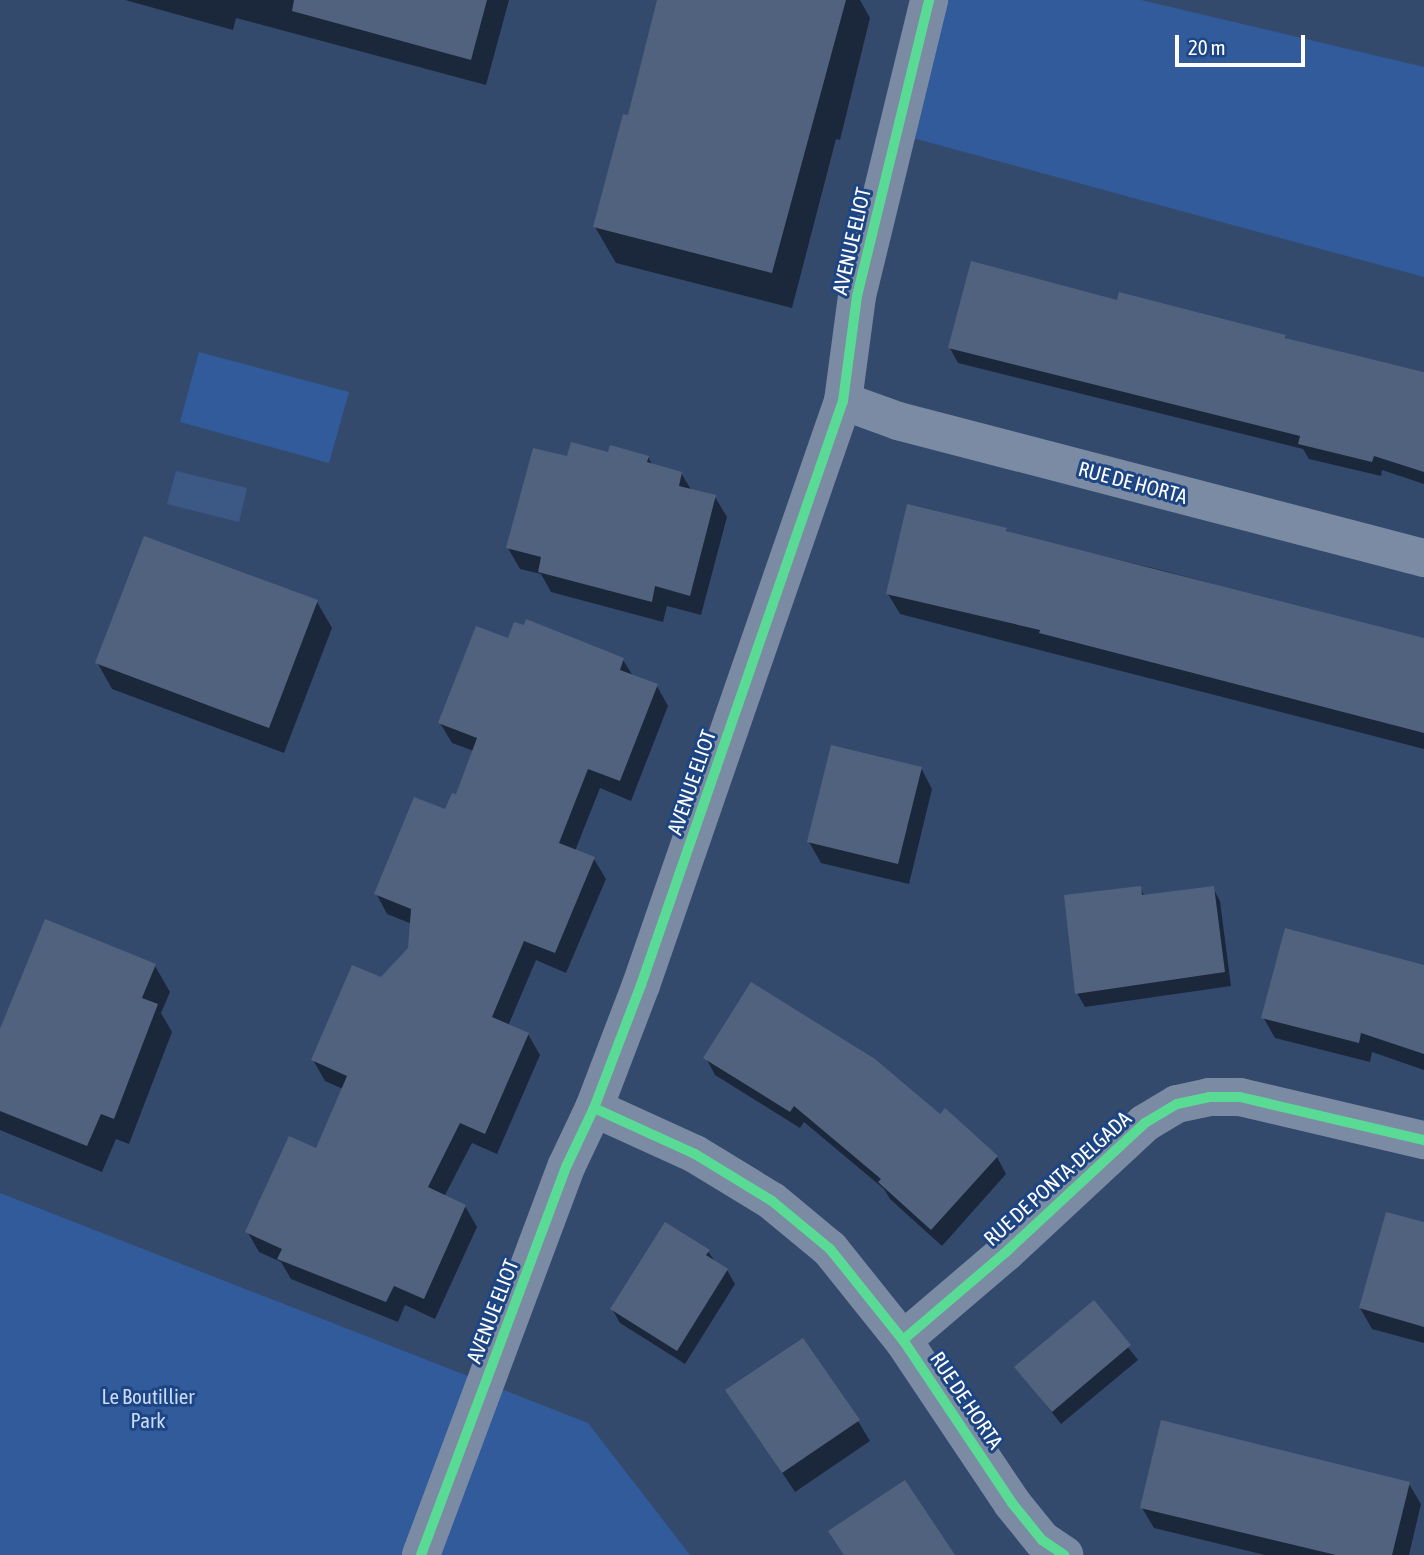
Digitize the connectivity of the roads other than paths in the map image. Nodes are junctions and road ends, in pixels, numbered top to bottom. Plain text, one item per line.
1 (929, 0) edge
2 (843, 401) junction
3 (1424, 558) edge
4 (594, 1108) junction
5 (1424, 1140) edge
6 (903, 1340) junction
7 (421, 1555) edge
8 (1064, 1555) edge

1 - 2 street, AVENUE ELIOT
2 - 3 street, RUE DE HORTA
2 - 4 street, AVENUE ELIOT
4 - 6 street, RUE DE HORTA
4 - 7 street, AVENUE ELIOT
5 - 6 street, RUE DE PONTA-DELGADA
6 - 8 street, RUE DE HORTA

